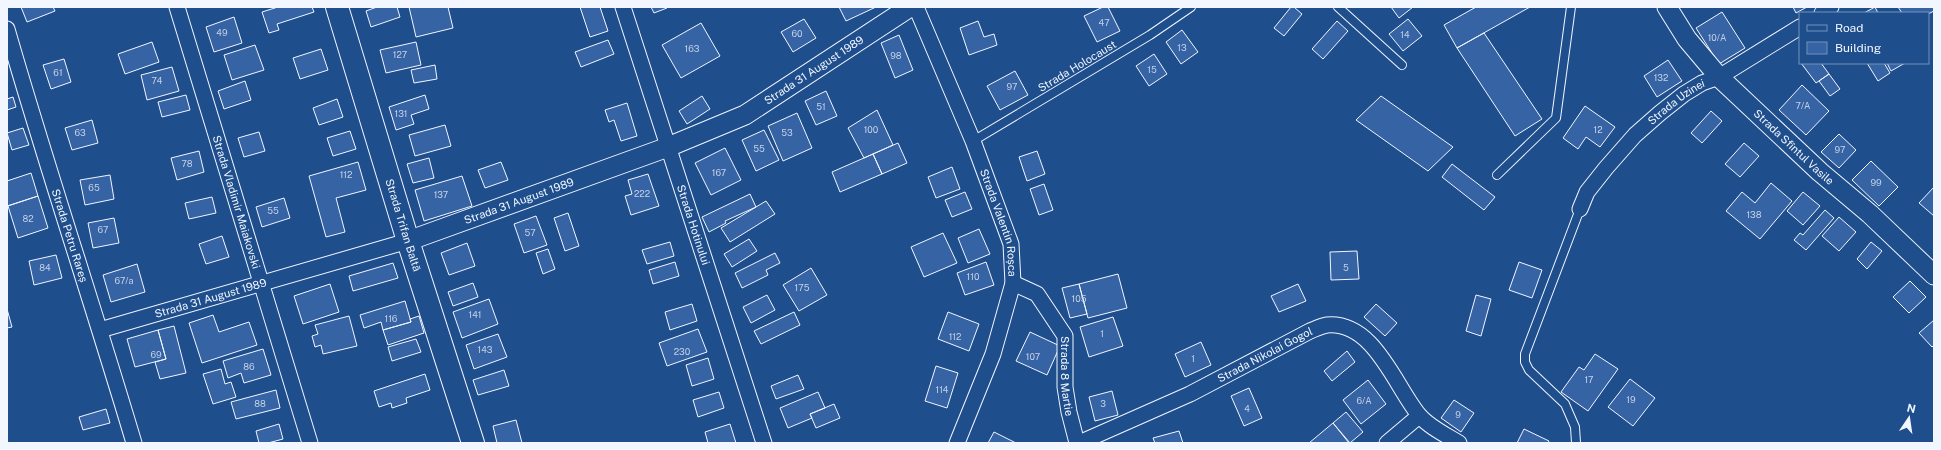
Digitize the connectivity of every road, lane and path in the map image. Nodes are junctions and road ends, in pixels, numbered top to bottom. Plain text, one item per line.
1 (177, 7) edge
2 (337, 7) edge
3 (623, 7) edge
4 (910, 7) edge
5 (916, 7) edge
6 (1191, 7) edge
7 (1338, 7) edge
8 (1571, 7) edge
9 (1667, 7) edge
10 (1799, 28) edge
11 (7, 29) edge
12 (1402, 65) dead end
13 (1719, 77) junction
14 (972, 141) junction
15 (668, 147) junction
16 (1497, 175) dead end
17 (1580, 209) joint
18 (408, 241) junction
19 (1934, 275) edge
20 (1013, 283) junction
21 (261, 285) junction
22 (100, 330) junction
23 (1419, 416) junction
24 (134, 443) edge
25 (310, 443) edge
26 (473, 443) edge
27 (764, 443) edge
28 (957, 443) edge
29 (1078, 443) edge
30 (1387, 443) edge
31 (1459, 443) edge
32 (1576, 443) edge

1 - 21 street, Strada Vladimir Maiakovski
2 - 18 main road, Strada Trifan Baltă
3 - 15 street, Strada Hotinului
4 - 15 street, Strada 31 August 1989
5 - 14 street, Strada Valentin Roșca
6 - 14 lane, Strada Holocaust
7 - 12 lane
8 - 16 lane
9 - 13 street, Strada Sfîntul Vasile
10 - 13 street, Strada Uzinei
11 - 22 street, Strada Petru Rareș
13 - 17 street, Strada Uzinei
13 - 19 street, Strada Sfîntul Vasile
14 - 20 street, Strada Valentin Roșca
15 - 18 street, Strada 31 August 1989
15 - 27 street, Strada Hotinului
17 - 32 lane
18 - 21 street, Strada 31 August 1989
18 - 26 main road, Strada Trifan Baltă
20 - 28 street, Strada Valentin Roșca
20 - 29 street, Strada 8 Martie
21 - 22 street, Strada 31 August 1989
21 - 25 street, Strada Vladimir Maiakovski
22 - 24 street, Strada Petru Rareș
23 - 29 street, Strada Nikolai Gogol
23 - 30 street
23 - 31 street, Strada Nikolai Gogol

